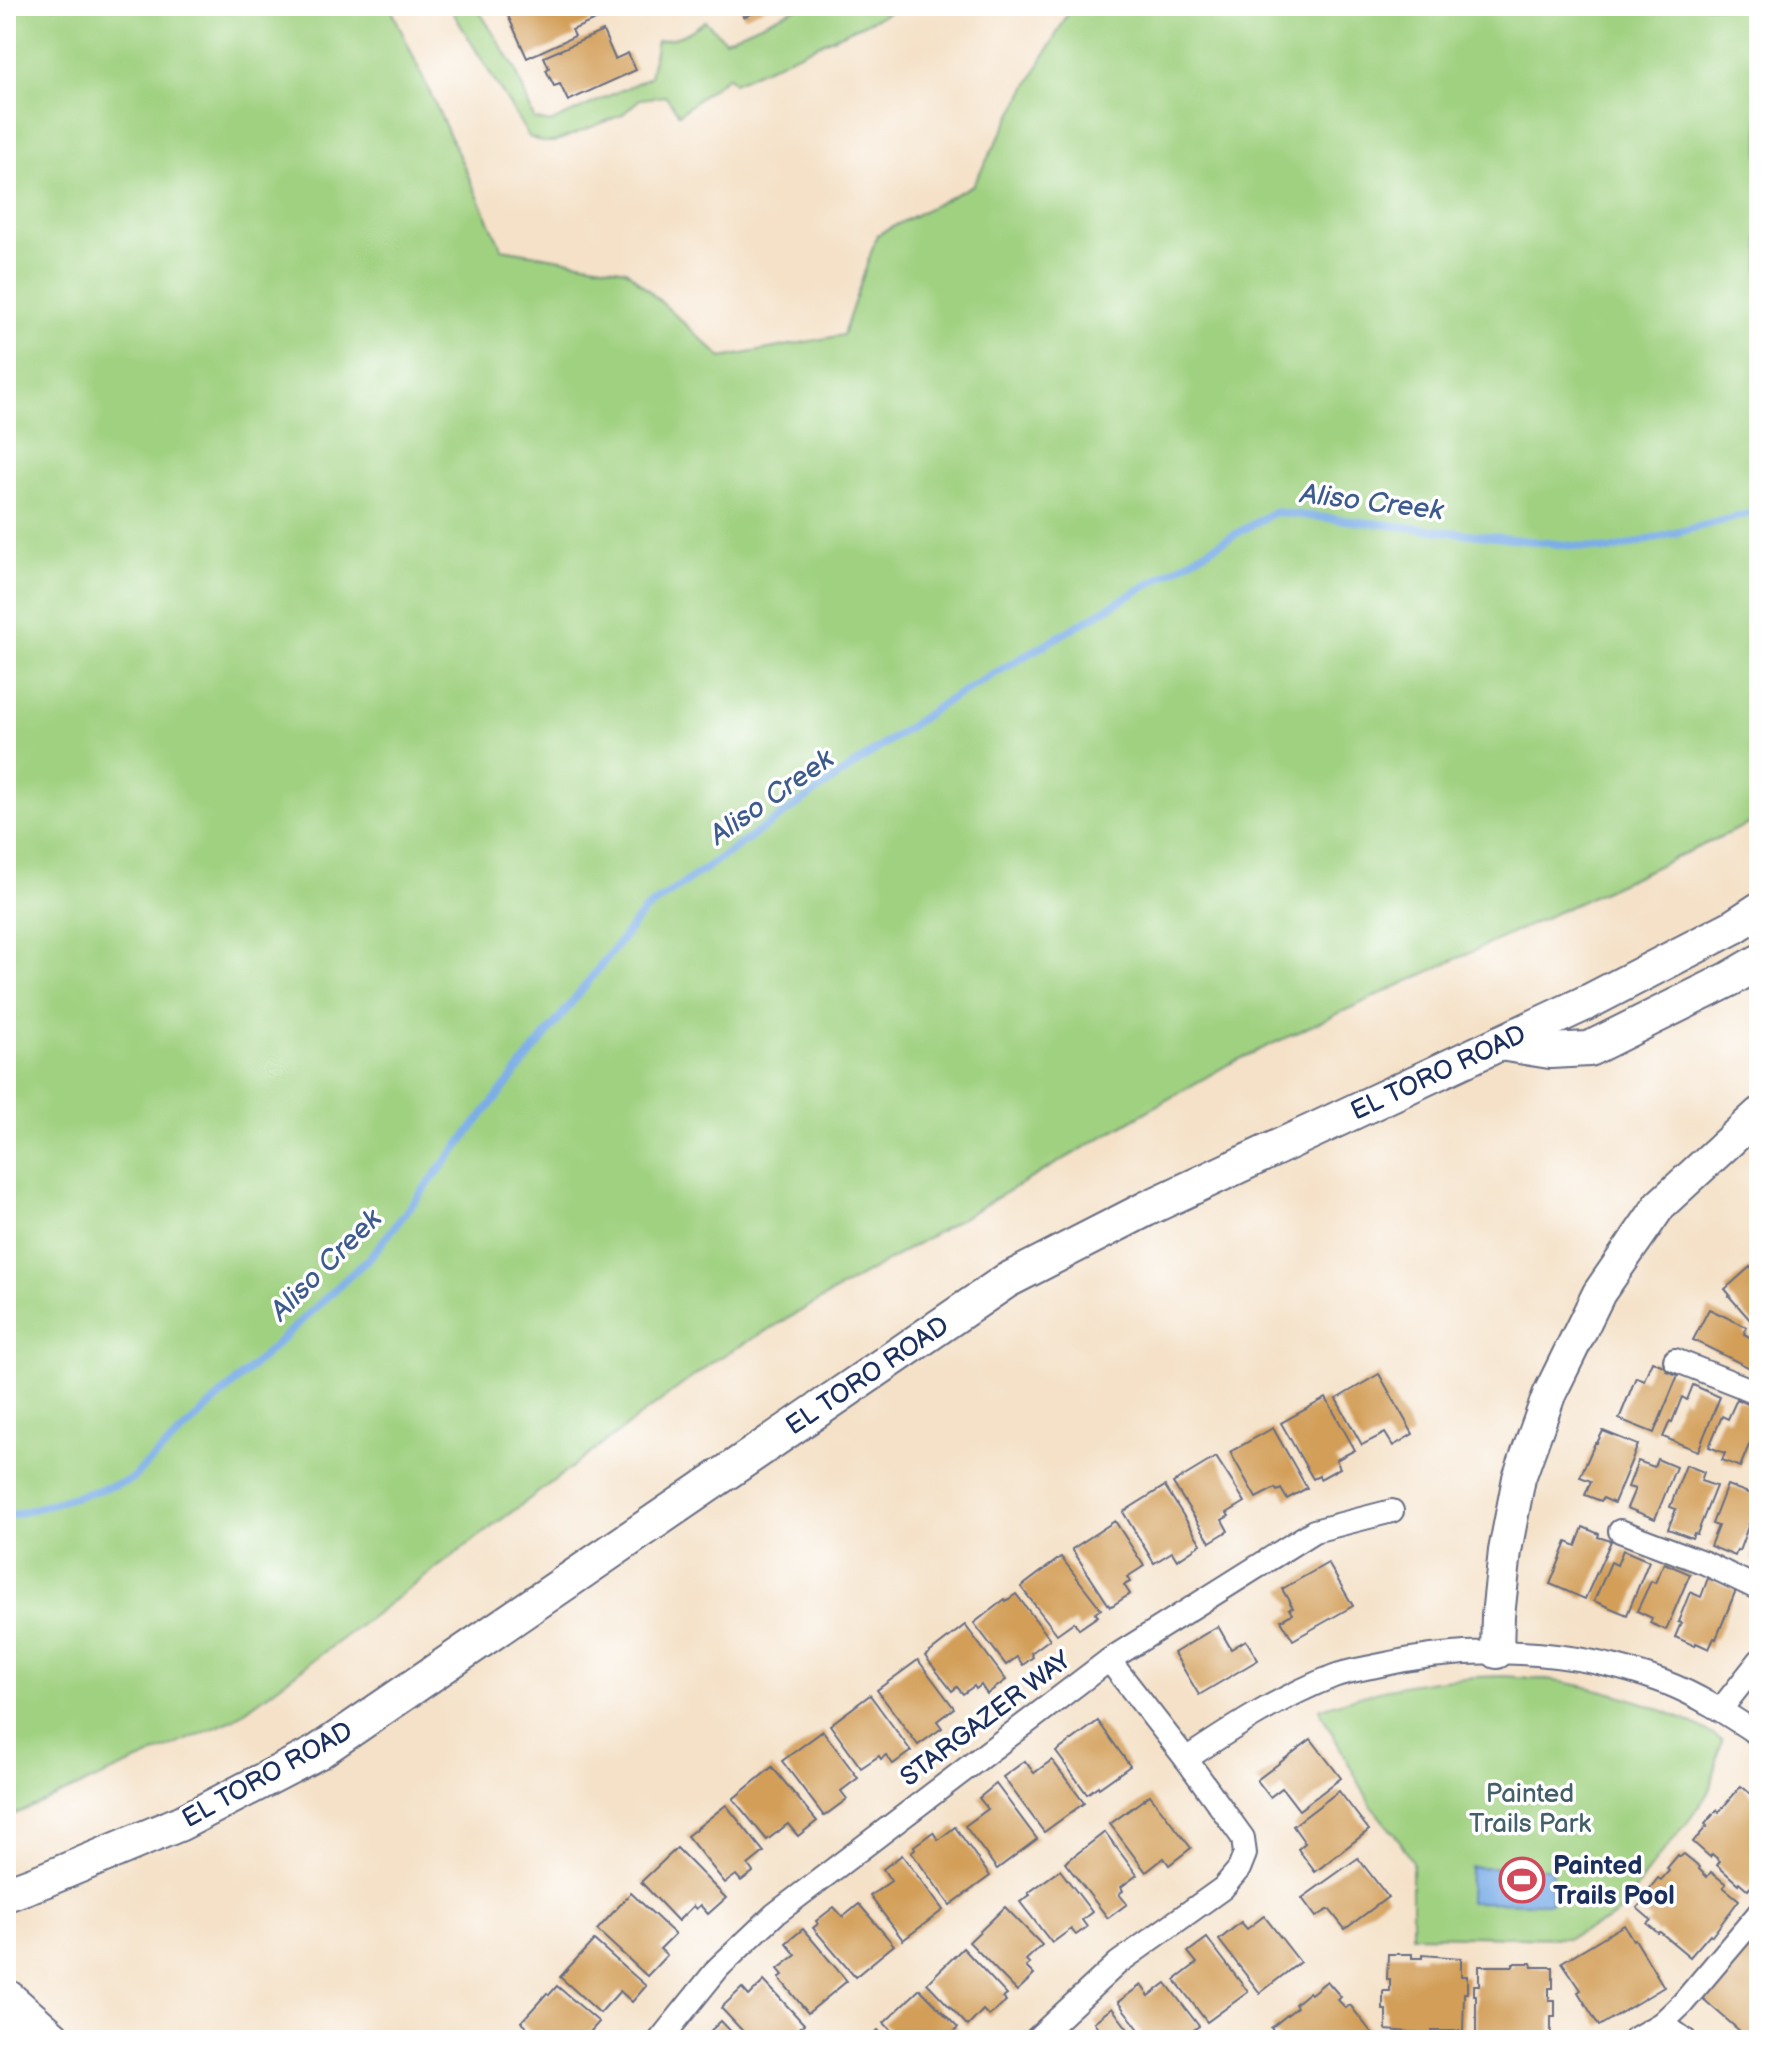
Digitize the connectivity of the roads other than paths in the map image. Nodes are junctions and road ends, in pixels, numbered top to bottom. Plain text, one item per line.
1 (1759, 910) edge
2 (1759, 962) edge
3 (1500, 1043) junction
4 (1759, 1114) edge
5 (1675, 1360) dead end
6 (1759, 1393) edge
7 (1392, 1511) dead end
8 (1620, 1531) dead end
9 (1759, 1589) edge
10 (1497, 1652) junction
11 (1109, 1660) junction
12 (1759, 1661) edge
13 (1721, 1709) junction
14 (1759, 1735) edge
15 (1186, 1759) junction
16 (6, 1894) edge
17 (1759, 1913) edge
18 (13, 2006) edge
19 (1662, 2023) junction
20 (51, 2040) edge
21 (660, 2040) edge
22 (1035, 2040) edge
23 (1633, 2040) edge
24 (1685, 2040) edge

1 - 3 main road, EL TORO ROAD
2 - 3 main road
3 - 16 main road, EL TORO ROAD
4 - 10 street
5 - 6 street
7 - 11 street, STARGAZER WAY
8 - 9 street
10 - 13 street
10 - 15 street
11 - 15 street
11 - 21 street, STARGAZER WAY
12 - 13 street
13 - 14 street
15 - 22 street
17 - 19 street
18 - 20 highway
19 - 23 street
19 - 24 street

